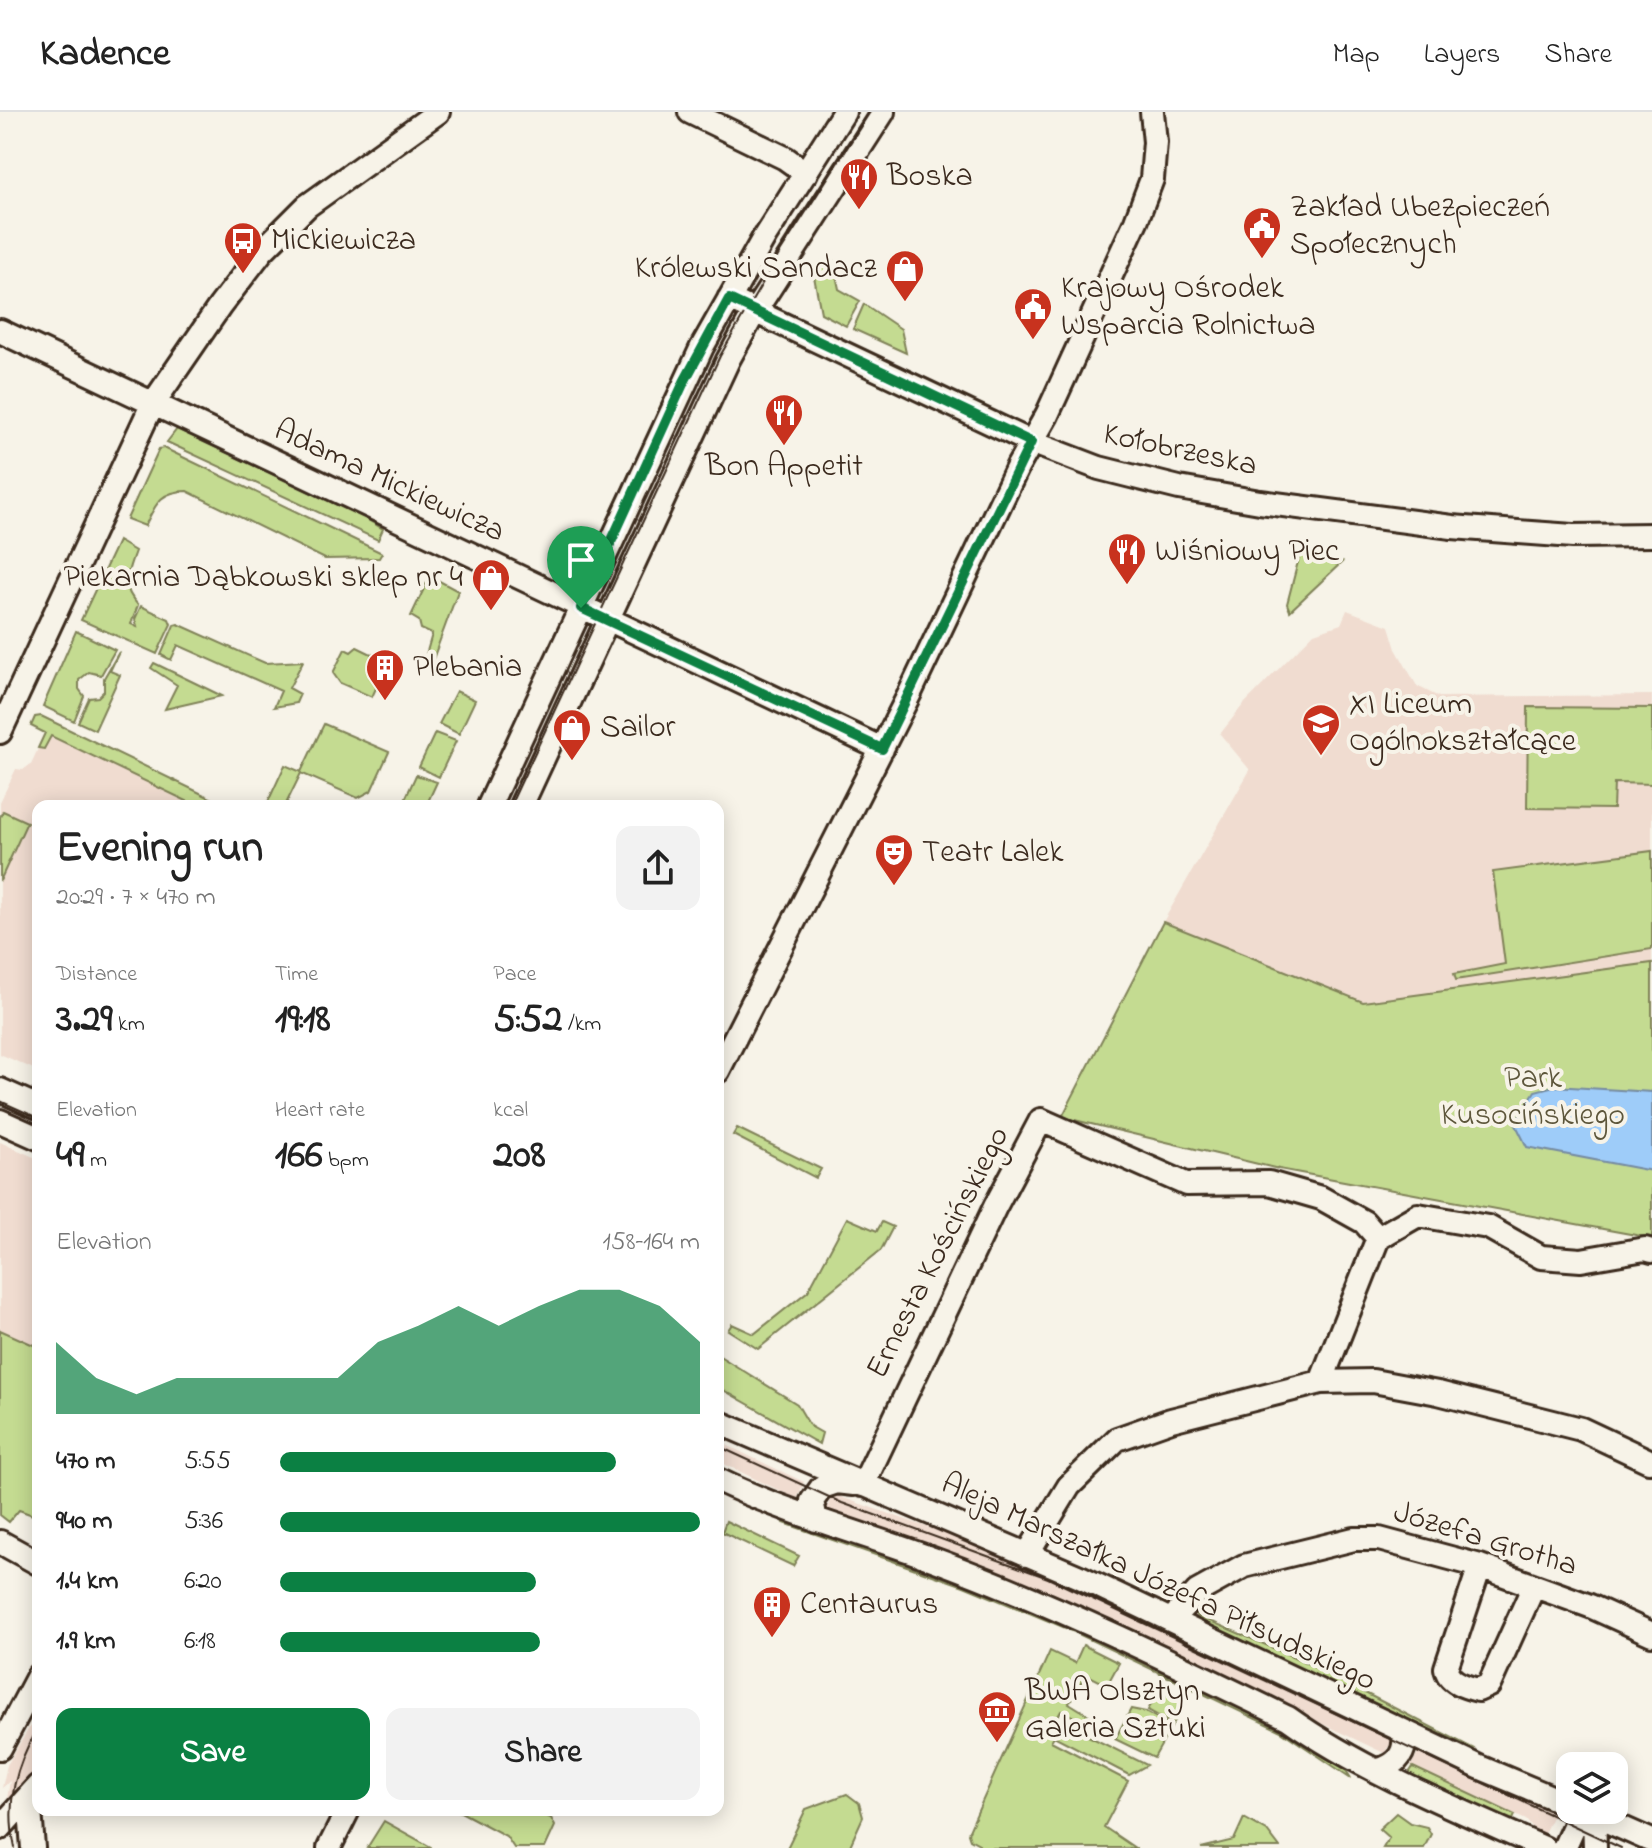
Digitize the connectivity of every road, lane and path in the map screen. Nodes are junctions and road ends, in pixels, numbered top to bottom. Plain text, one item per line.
1 (438, 112) edge
2 (690, 112) edge
3 (844, 112) edge
4 (883, 112) edge
5 (1152, 112) edge
6 (806, 173) junction
7 (729, 299) junction
8 (755, 311) junction
9 (0, 331) edge
10 (152, 405) junction
11 (1031, 442) junction
12 (1652, 535) edge
13 (581, 608) junction
14 (607, 620) junction
15 (0, 732) edge
16 (882, 749) junction
17 (492, 800) edge
18 (524, 800) edge
19 (724, 1059) edge
20 (0, 1090) edge
21 (32, 1104) edge
22 (0, 1121) edge
23 (32, 1135) edge
24 (1378, 1238) junction
25 (1652, 1251) edge
26 (1321, 1382) junction
27 (724, 1425) edge
28 (1649, 1461) dead end
29 (724, 1482) edge
30 (863, 1485) junction
31 (816, 1520) junction
32 (0, 1542) edge
33 (1027, 1555) junction
34 (32, 1563) edge
35 (1480, 1566) junction
36 (1533, 1588) junction
37 (1171, 1620) junction
38 (1652, 1634) edge
39 (32, 1687) edge
40 (1403, 1731) junction
41 (0, 1748) edge
42 (1378, 1770) junction
43 (32, 1793) edge
44 (1556, 1799) edge
45 (33, 1816) edge
46 (345, 1816) edge
47 (1576, 1824) edge
48 (1590, 1824) edge
49 (1614, 1824) edge
50 (0, 1826) edge
51 (1501, 1828) junction
52 (1652, 1841) edge
53 (6, 1848) edge
54 (33, 1848) edge
55 (329, 1848) edge
56 (1519, 1848) edge
57 (1544, 1848) edge
58 (1564, 1848) edge
59 (1595, 1848) edge

1 - 10 street
2 - 6 street
3 - 6 street
4 - 8 street
5 - 11 street
6 - 7 street
7 - 8 street, Kołobrzeska
7 - 13 street
8 - 11 street, Kołobrzeska
8 - 14 street
9 - 10 street, Adama Mickiewicza
10 - 13 street, Adama Mickiewicza
10 - 15 street
11 - 12 street, Kołobrzeska
11 - 16 street
13 - 14 street, Adama Mickiewicza
13 - 17 street
14 - 16 street, Adama Mickiewicza
14 - 18 street
16 - 19 street
20 - 21 street
22 - 23 street
24 - 25 street
24 - 26 street
24 - 30 street, Ernesta Kościńskiego
26 - 28 street
26 - 33 street
27 - 30 street, Aleja Marszałka Józefa Piłsudskiego
29 - 31 street, Aleja Marszałka Józefa Piłsudskiego
30 - 31 street
30 - 33 street, Aleja Marszałka Józefa Piłsudskiego
31 - 42 street, Aleja Marszałka Józefa Piłsudskiego
32 - 34 street
33 - 37 street, Aleja Marszałka Józefa Piłsudskiego
35 - 36 street, Józefa Grotha
35 - 36 street
35 - 37 street, Józefa Grotha
36 - 38 street, Józefa Grotha
37 - 40 street, Aleja Marszałka Józefa Piłsudskiego
39 - 41 street
40 - 42 street
40 - 44 street, Aleja Marszałka Józefa Piłsudskiego
42 - 51 street, Aleja Marszałka Józefa Piłsudskiego
43 - 50 street
45 - 54 street
46 - 55 street
47 - 58 street
48 - 59 street
49 - 52 street
50 - 53 street
51 - 56 street
51 - 57 street, Aleja Marszałka Józefa Piłsudskiego

